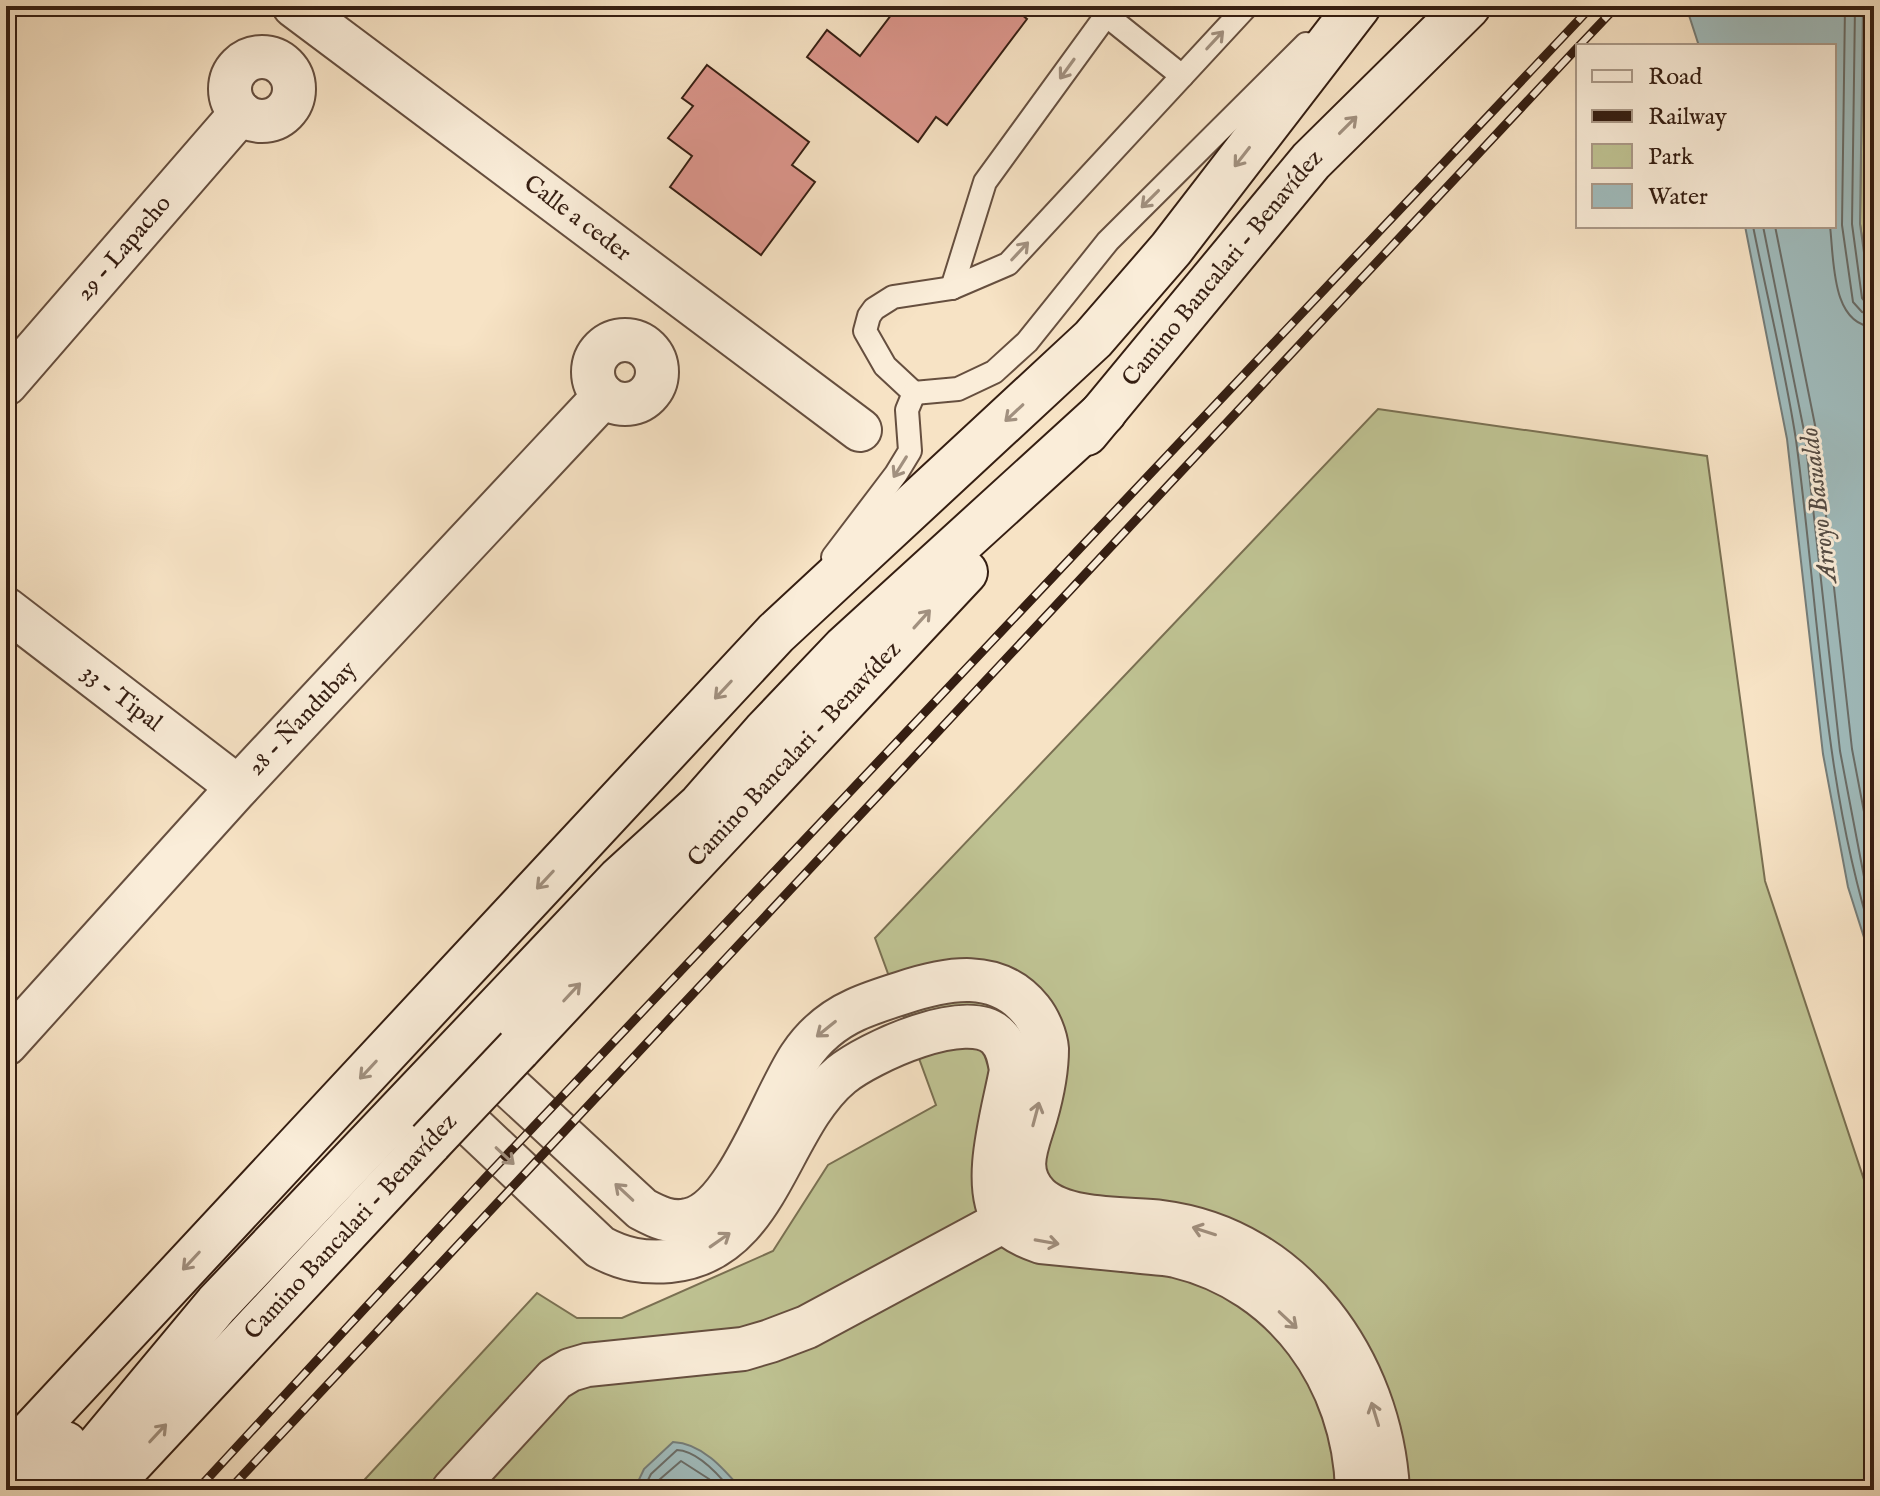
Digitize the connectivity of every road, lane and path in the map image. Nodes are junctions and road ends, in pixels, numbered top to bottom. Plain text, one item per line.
1 (294, 6) edge
2 (1247, 6) edge
3 (1344, 6) edge
4 (1358, 6) edge
5 (1468, 6) edge
6 (1110, 10) edge
7 (1182, 76) junction
8 (241, 113) dead end
9 (952, 288) junction
10 (1093, 339) junction
11 (6, 384) edge
12 (914, 393) junction
13 (604, 396) dead end
14 (1104, 412) junction
15 (860, 430) dead end
16 (6, 609) edge
17 (776, 633) junction
18 (238, 787) junction
19 (620, 879) junction
20 (866, 1005) junction
21 (6, 1044) edge
22 (464, 1045) junction
23 (882, 1051) junction
24 (428, 1083) junction
25 (1039, 1197) junction
26 (1004, 1221) junction
27 (217, 1304) junction
28 (6, 1460) edge
29 (18, 1490) edge
30 (62, 1490) edge
31 (105, 1490) edge
32 (453, 1490) edge
33 (1357, 1490) edge
34 (1388, 1490) edge

1 - 15 street, Calle a ceder
7 -> 2 lane
3 -> 12 lane
4 -> 10 main road
14 -> 5 main road, Camino Bancalari - Benavídez
6 - 7 lane
6 -> 9 lane
9 -> 7 lane
8 - 11 street, 29 - Lapacho
9 - 12 lane
10 -> 17 main road
10 - 19 main road
12 -> 17 lane
13 - 18 street, 28 - Ñandubay
14 - 19 main road
31 -> 14 main road, Camino Bancalari - Benavídez, bridge
16 - 18 street, 33 - Tipal
17 -> 28 main road
18 - 21 street, 28 - Ñandubay
19 - 22 main road
20 -> 22 street
20 - 23 street
25 -> 20 street
22 - 24 main road
24 -> 23 street
23 - 26 street
24 - 27 main road
25 - 26 street
34 -> 25 street
26 - 32 street
26 -> 33 street
27 - 29 main road
27 - 30 main road

